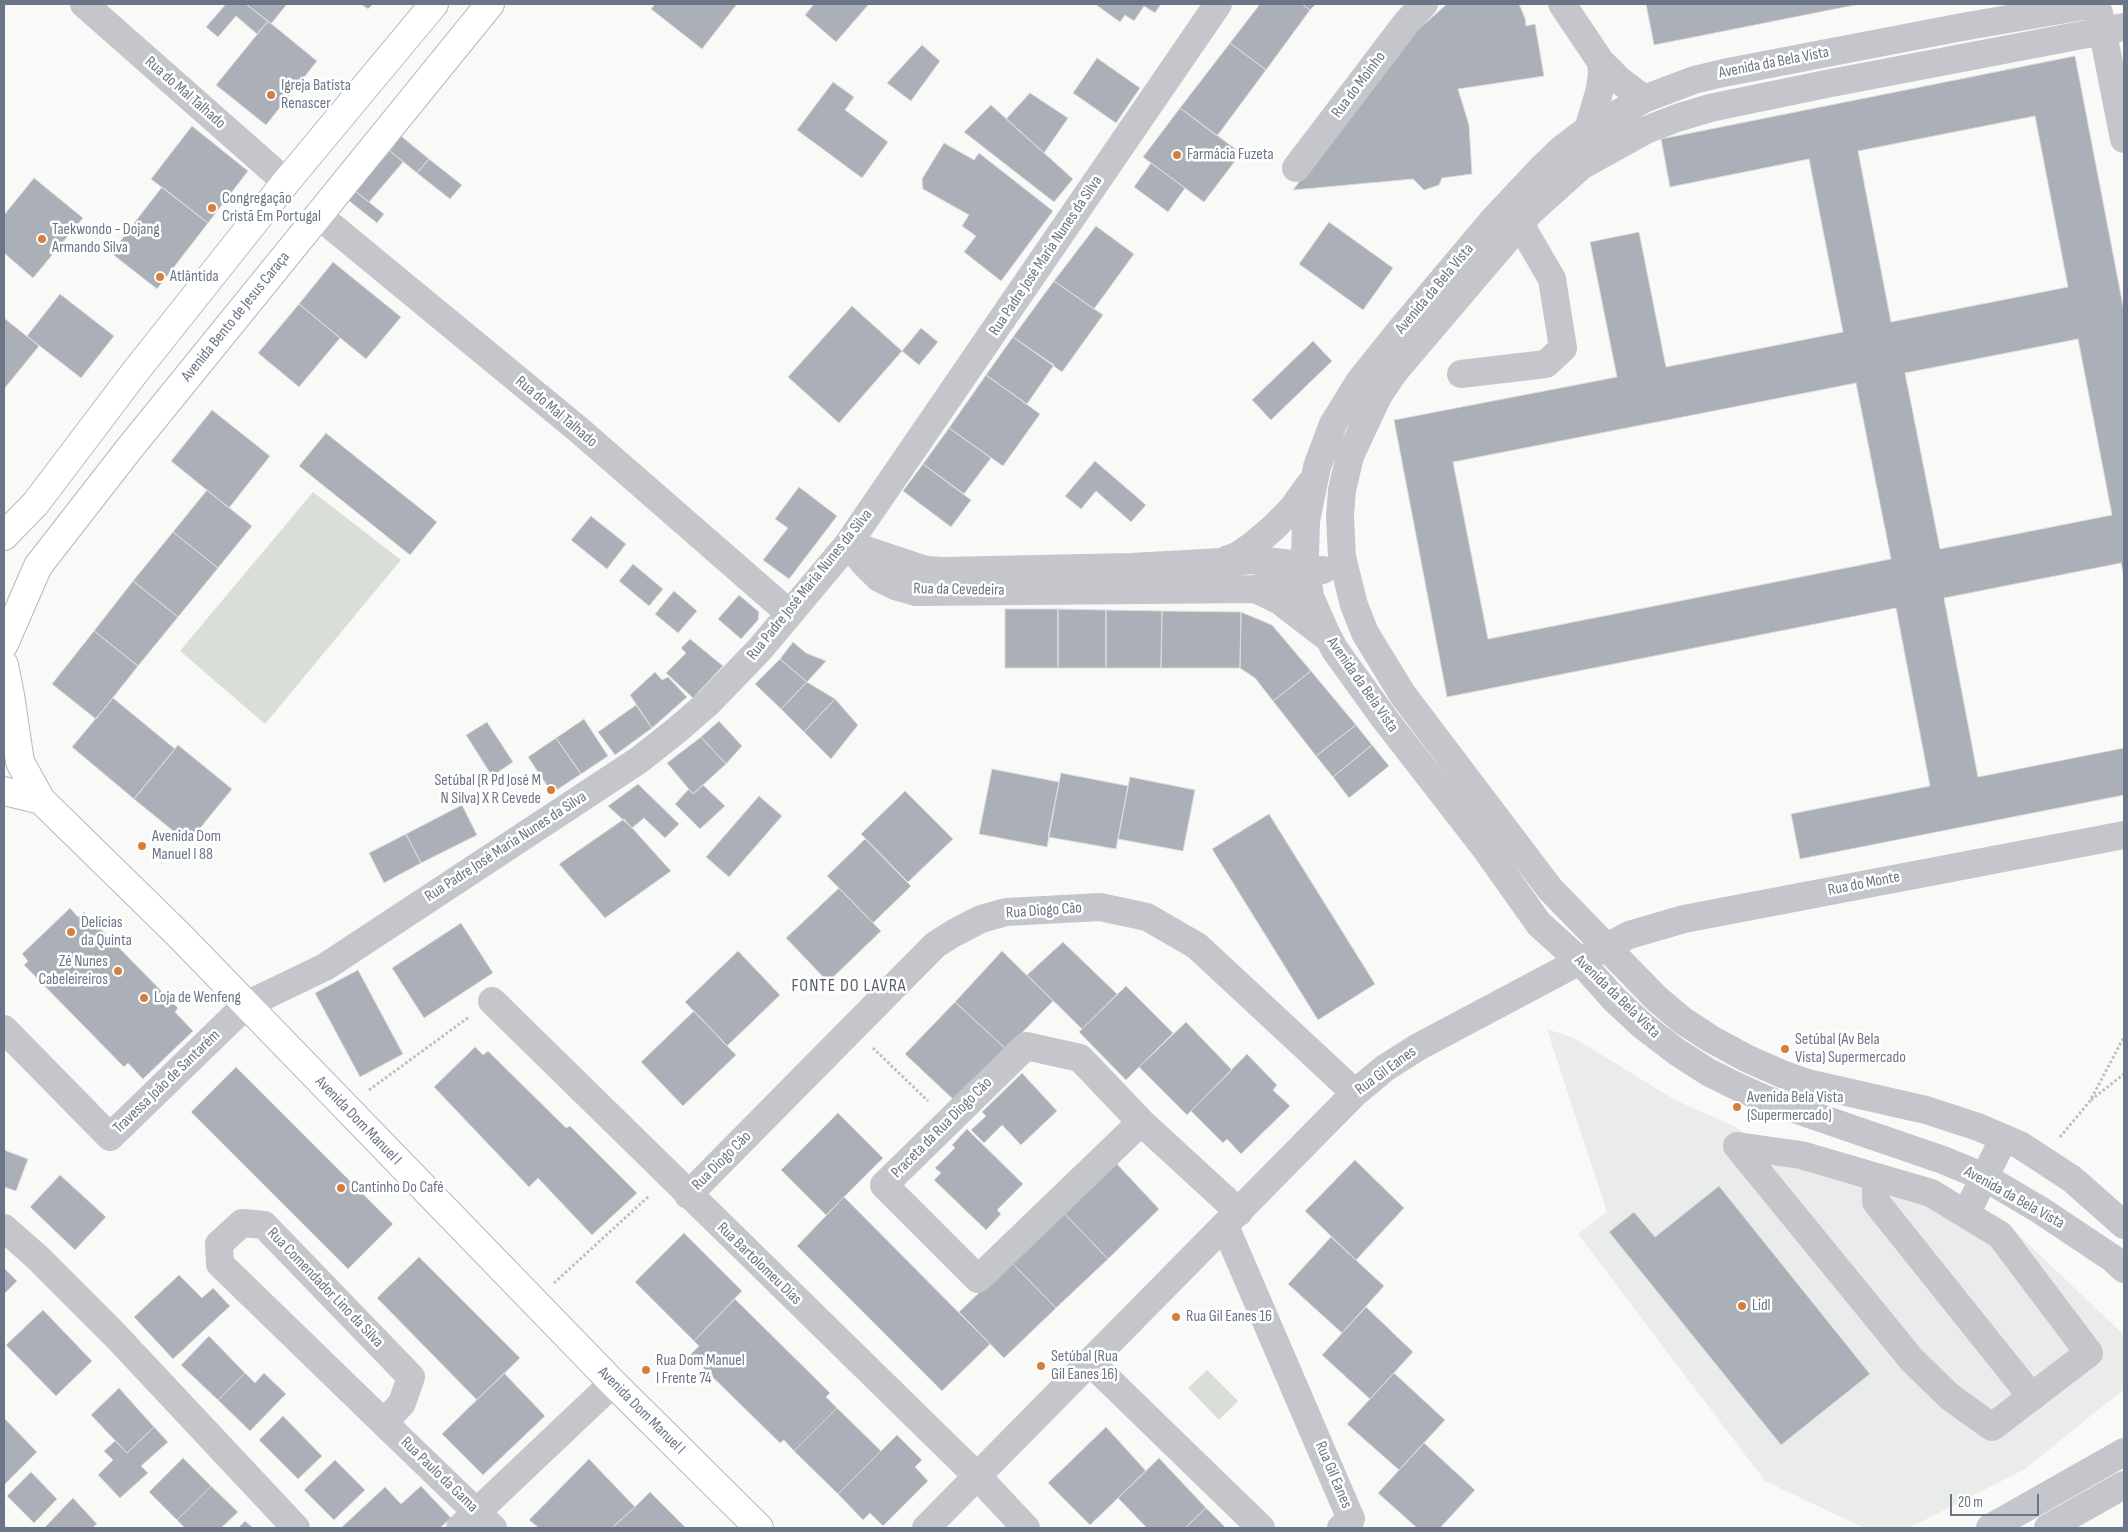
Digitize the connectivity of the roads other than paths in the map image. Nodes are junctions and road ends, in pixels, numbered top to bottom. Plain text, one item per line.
1 (84, 4) edge
2 (434, 4) edge
3 (490, 4) edge
4 (1218, 4) edge
5 (1424, 4) edge
6 (1562, 4) edge
7 (2096, 4) edge
8 (2114, 29) edge
9 (1601, 62) junction
10 (1644, 99) junction
11 (1588, 130) junction
12 (2124, 139) edge
13 (1296, 168) dead end
14 (286, 182) junction
15 (318, 215) junction
16 (1520, 224) junction
17 (1461, 374) dead end
18 (1315, 476) junction
19 (4, 536) edge
20 (848, 544) junction
21 (1222, 561) junction
22 (1344, 568) junction
23 (1306, 571) junction
24 (1255, 589) junction
25 (789, 613) junction
26 (1331, 642) junction
27 (4, 644) edge
28 (4, 664) edge
29 (10, 695) junction
30 (4, 730) edge
31 (4, 791) edge
32 (41, 800) junction
33 (2124, 834) edge
34 (1607, 946) junction
35 (1580, 961) junction
36 (492, 1001) road end
37 (246, 1005) junction
38 (4, 1029) edge
39 (1355, 1093) junction
40 (1141, 1122) junction
41 (2004, 1138) junction
42 (1876, 1177) junction
43 (1984, 1177) junction
44 (679, 1186) junction
45 (1966, 1214) junction
46 (1232, 1219) junction
47 (2124, 1225) edge
48 (4, 1228) edge
49 (2124, 1269) edge
50 (1090, 1362) junction
51 (613, 1383) junction
52 (2032, 1397) junction
53 (384, 1423) junction
54 (2124, 1452) edge
55 (978, 1477) junction
56 (2124, 1486) edge
57 (476, 1523) edge
58 (296, 1528) edge
59 (759, 1528) edge
60 (926, 1528) edge
61 (1026, 1528) edge
62 (1260, 1528) edge
63 (1341, 1528) edge
64 (1990, 1528) edge
65 (2048, 1528) edge

1 - 14 street, Rua do Mal Talhado
2 - 14 main road
3 - 15 main road, Avenida Bento de Jesus Caraça
4 - 20 street, Rua Padre José Maria Nunes da Silva
5 - 13 street, Rua do Moinho
6 - 9 street
7 - 8 street
7 - 10 street, Avenida da Bela Vista
8 - 12 street
8 - 16 street, Avenida da Bela Vista
9 - 10 street
9 - 11 street
10 - 11 street, Avenida da Bela Vista
11 - 18 street, Avenida da Bela Vista
14 - 19 main road
15 - 25 street, Rua do Mal Talhado
15 - 27 main road, Avenida Bento de Jesus Caraça
16 - 17 street
16 - 22 street, Avenida da Bela Vista
18 - 21 street, Rua da Cevedeira
18 - 23 street, Avenida da Bela Vista
20 - 21 street, Rua da Cevedeira
20 - 24 street, Rua da Cevedeira
20 - 25 street, Rua Padre José Maria Nunes da Silva
21 - 23 street, Rua da Cevedeira
22 - 23 street
22 - 34 street, Avenida da Bela Vista
23 - 24 street, Rua da Cevedeira
23 - 26 street, Avenida da Bela Vista
24 - 26 street, Rua da Cevedeira
25 - 37 street, Rua Padre José Maria Nunes da Silva
26 - 35 street, Avenida da Bela Vista
28 - 29 main road, Avenida Dom Manuel I
29 - 30 main road
29 - 32 main road, Avenida Dom Manuel I
31 - 32 main road
32 - 37 main road, Avenida Dom Manuel I
33 - 34 street, Rua do Monte
34 - 35 street, Rua do Monte
34 - 41 street, Avenida da Bela Vista
35 - 39 street, Rua Gil Eanes
35 - 43 street, Avenida da Bela Vista
36 - 44 street, Rua Bartolomeu Dias
37 - 38 street, Travessa João de Santarém
37 - 51 main road, Avenida Dom Manuel I
39 - 44 street, Rua Diogo Cão
39 - 46 street, Rua Gil Eanes
40 - 40 street, Praceta da Rua Diogo Cão
40 - 46 street, Praceta da Rua Diogo Cão
41 - 43 street
41 - 47 street, Avenida da Bela Vista
42 - 45 street
42 - 52 street
42 - 52 street
43 - 45 street
43 - 49 street, Avenida da Bela Vista
44 - 55 street, Rua Bartolomeu Dias
45 - 52 street
46 - 50 street, Rua Gil Eanes
46 - 63 street, Rua Gil Eanes
48 - 58 street
50 - 55 street, Rua Gil Eanes
50 - 62 street
51 - 57 street
51 - 59 main road, Avenida Dom Manuel I
53 - 53 street, Rua Comendador Lino da Silva
53 - 57 street, Rua Paulo da Gama
54 - 64 street
55 - 60 street, Rua Gil Eanes
55 - 61 street, Rua Bartolomeu Dias
56 - 65 street

